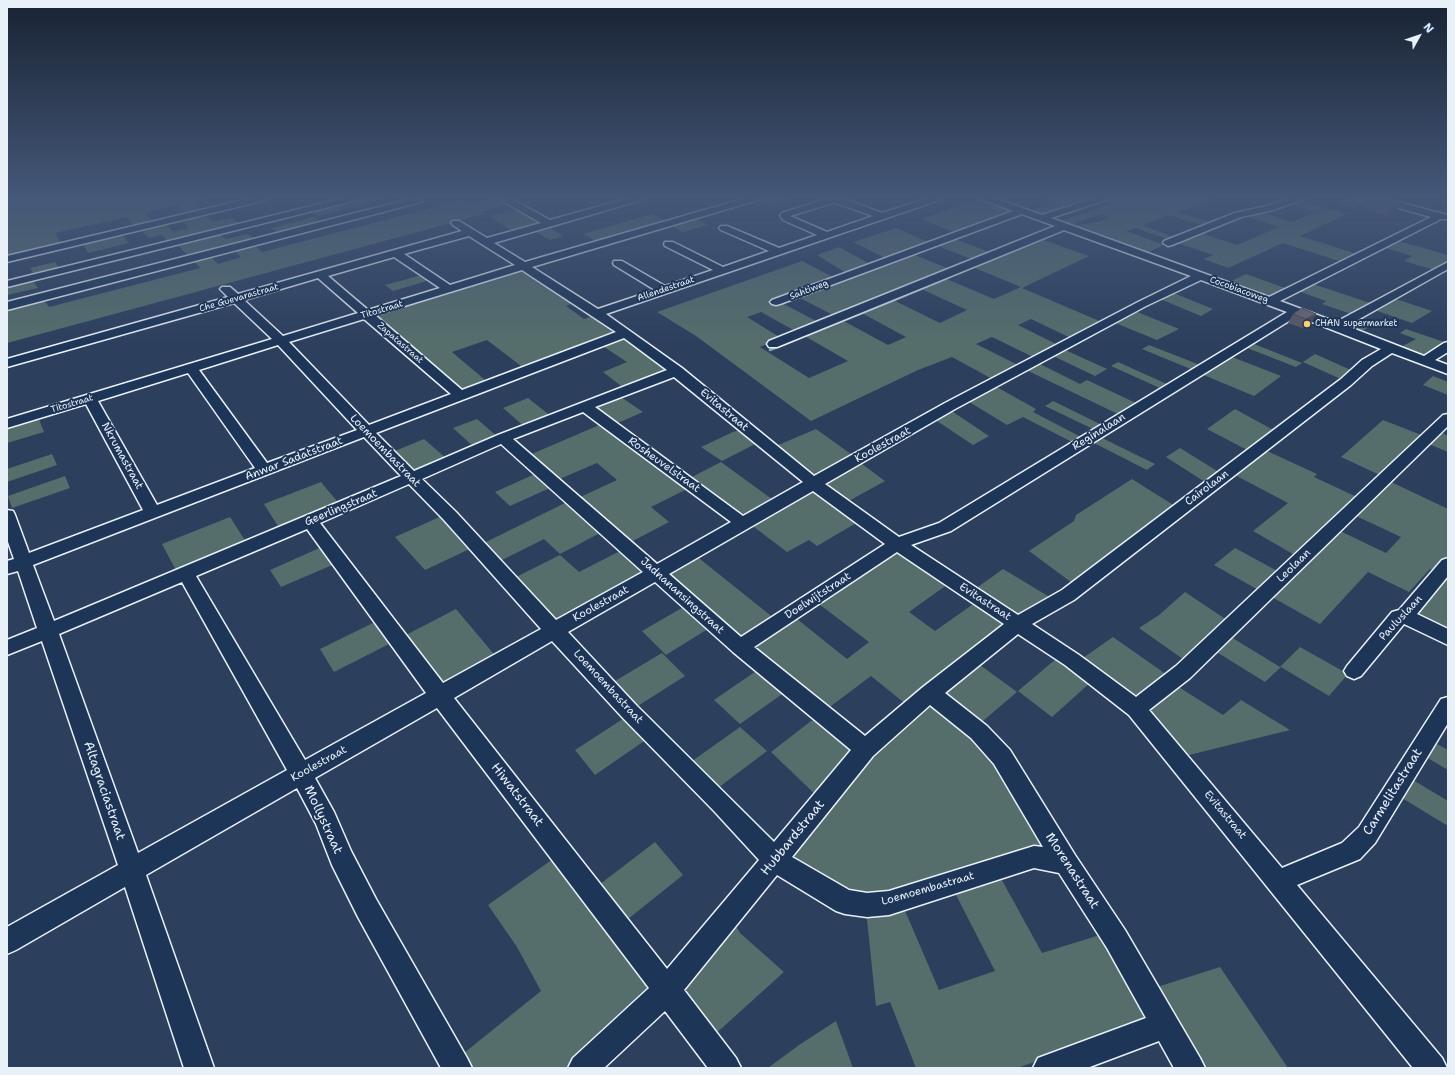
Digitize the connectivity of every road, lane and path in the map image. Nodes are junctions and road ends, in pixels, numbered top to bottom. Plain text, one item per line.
1 (56, 247) edge
2 (156, 247) edge
3 (238, 247) edge
4 (419, 247) edge
5 (494, 247) edge
6 (588, 247) edge
7 (675, 247) edge
8 (767, 247) edge
9 (788, 247) edge
10 (924, 247) edge
11 (1012, 247) edge
12 (1122, 247) edge
13 (1382, 247) edge
14 (776, 251) junction
15 (396, 254) junction
16 (7, 259) edge
17 (618, 263) dead end
18 (1448, 265) edge
19 (524, 266) junction
20 (722, 270) junction
21 (321, 275) junction
22 (1200, 276) junction
23 (7, 284) edge
24 (449, 289) junction
25 (664, 290) junction
26 (231, 294) junction
27 (776, 302) dead end
28 (1269, 302) junction
29 (7, 306) edge
30 (1296, 311) junction
31 (597, 313) junction
32 (366, 314) junction
33 (1337, 327) junction
34 (625, 334) junction
35 (281, 341) junction
36 (773, 344) dead end
37 (1448, 346) edge
38 (1391, 348) junction
39 (1426, 361) junction
40 (7, 363) edge
41 (191, 368) junction
42 (1448, 370) edge
43 (677, 371) junction
44 (461, 396) junction
45 (90, 399) junction
46 (584, 406) junction
47 (1448, 418) edge
48 (7, 424) edge
49 (366, 432) junction
50 (503, 438) junction
51 (264, 470) junction
52 (411, 478) junction
53 (813, 484) junction
54 (153, 513) junction
55 (7, 515) edge
56 (310, 522) junction
57 (744, 524) junction
58 (897, 544) junction
59 (24, 562) junction
60 (1448, 564) edge
61 (7, 568) edge
62 (186, 573) junction
63 (656, 573) junction
64 (1405, 616) junction
65 (1018, 624) junction
66 (47, 630) junction
67 (555, 630) junction
68 (1448, 638) edge
69 (740, 647) junction
70 (7, 648) edge
71 (1354, 671) dead end
72 (930, 693) junction
73 (441, 696) junction
74 (1448, 705) edge
75 (1136, 709) junction
76 (866, 750) junction
77 (301, 774) junction
78 (775, 860) junction
79 (1066, 864) junction
80 (132, 870) junction
81 (1279, 881) junction
82 (7, 941) edge
83 (666, 991) junction
84 (1164, 1025) junction
85 (199, 1068) edge
86 (456, 1068) edge
87 (583, 1068) edge
88 (726, 1068) edge
89 (1048, 1068) edge
90 (1190, 1068) edge
91 (1432, 1068) edge

1 - 16 street
2 - 23 street
3 - 29 street
4 - 15 street, Che Guevarastraat
5 - 19 street, Evitastraat
6 - 19 street, Titostraat
7 - 20 street
8 - 14 street
9 - 14 street, Allendestraat
10 - 27 street, Sahtiweg
11 - 36 street
12 - 22 street, Cocobiacoweg
13 - 28 street
14 - 20 street, Allendestraat
15 - 21 street, Che Guevarastraat
15 - 24 street
17 - 25 street
18 - 33 street
19 - 24 street, Titostraat
19 - 31 street, Evitastraat
20 - 25 street, Allendestraat
21 - 26 street, Che Guevarastraat
21 - 32 street, Zapatastraat
22 - 28 street, Cocobiacoweg
22 - 53 street, Koolestraat
24 - 32 street, Titostraat
25 - 31 street, Allendestraat
26 - 35 street, Loemoembastraat
26 - 40 street, Che Guevarastraat
28 - 30 street, Cocobiacoweg
30 - 33 street, Cocobiacoweg
30 - 58 street, Reginalaan
31 - 34 street, Evitastraat
32 - 35 street, Titostraat
32 - 44 street, Zapatastraat
33 - 38 street, Cocobiacoweg
34 - 43 street, Evitastraat
34 - 44 street, Anwar Sadatstraat
35 - 41 street, Titostraat
35 - 49 street, Loemoembastraat
37 - 39 street
38 - 39 street, Cocobiacoweg
38 - 65 street, Cairolaan
39 - 42 street, Cocobiacoweg
41 - 45 street, Titostraat
41 - 51 street
43 - 46 street, Geerlingstraat
43 - 53 street, Evitastraat
44 - 49 street, Anwar Sadatstraat
45 - 48 street, Titostraat
45 - 54 street, Nkrumastraat
46 - 50 street, Geerlingstraat
46 - 57 street, Rosheuvelstraat
47 - 75 street, Leolaan
49 - 51 street, Anwar Sadatstraat
49 - 52 street, Loemoembastraat
50 - 52 street, Geerlingstraat
50 - 63 street, Jadnanansingstraat
51 - 54 street, Anwar Sadatstraat
52 - 56 street, Geerlingstraat
52 - 67 street, Loemoembastraat
53 - 57 street, Koolestraat
53 - 58 street, Evitastraat
54 - 59 street, Anwar Sadatstraat
55 - 59 street, Altagraciastraat
56 - 62 street, Geerlingstraat
56 - 73 street, Hiwatstraat
57 - 63 street, Koolestraat
58 - 65 street, Evitastraat
58 - 69 street, Doelwijtstraat
59 - 61 street, Anwar Sadatstraat
59 - 66 street, Altagraciastraat
60 - 64 street, Pauluslaan
62 - 66 street, Geerlingstraat
62 - 77 street, Mollystraat
63 - 67 street, Koolestraat
63 - 69 street, Jadnanansingstraat
64 - 68 street
64 - 71 street, Pauluslaan
65 - 72 street, Hubbardstraat
65 - 75 street, Evitastraat
66 - 70 street, Geerlingstraat
66 - 80 street, Altagraciastraat
67 - 73 street, Koolestraat
67 - 78 street, Loemoembastraat
69 - 76 street, Jadnanansingstraat
72 - 76 street, Hubbardstraat
72 - 79 street, Morenastraat
73 - 77 street, Koolestraat
73 - 83 street, Hiwatstraat
74 - 81 street, Carmelitastraat
75 - 81 street, Evitastraat
76 - 78 street, Hubbardstraat
77 - 80 street, Koolestraat
77 - 86 street, Mollystraat
78 - 79 street, Loemoembastraat
78 - 83 street, Hubbardstraat
79 - 84 street, Morenastraat
80 - 82 street, Koolestraat
80 - 85 street, Altagraciastraat
81 - 91 street, Evitastraat
83 - 87 street, Hubbardstraat
83 - 88 street, Hiwatstraat
84 - 89 street
84 - 90 street, Morenastraat

